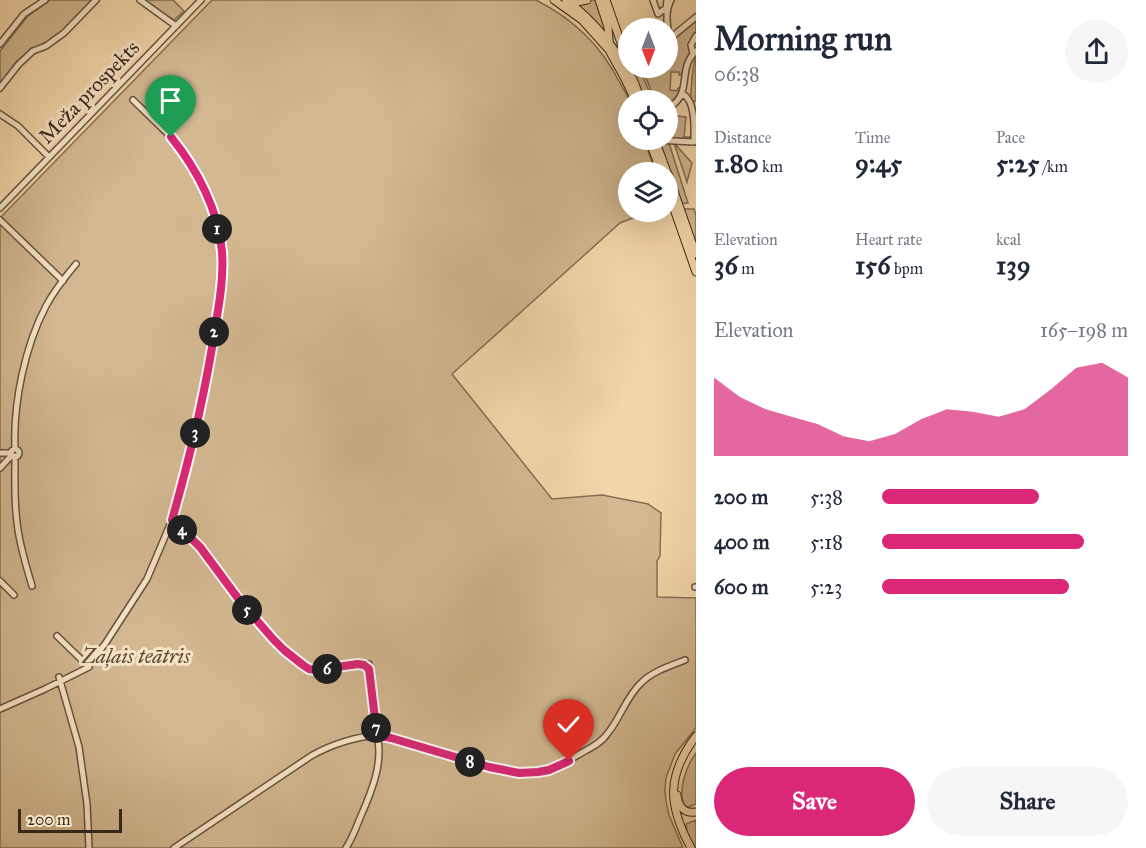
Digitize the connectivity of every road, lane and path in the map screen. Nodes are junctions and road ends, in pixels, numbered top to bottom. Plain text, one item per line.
1 (45, 0) edge
2 (96, 0) edge
3 (141, 0) edge
4 (201, 0) edge
5 (554, 0) edge
6 (566, 0) edge
7 (571, 0) edge
8 (587, 0) edge
9 (599, 0) edge
10 (606, 0) edge
11 (653, 0) edge
12 (669, 0) edge
13 (666, 9) junction
14 (696, 17) edge
15 (667, 18) edge
16 (176, 26) junction
17 (678, 31) edge
18 (618, 34) edge
19 (696, 36) edge
20 (608, 40) junction
21 (0, 44) edge
22 (609, 52) junction
23 (694, 53) edge
24 (633, 78) edge
25 (634, 82) junction
26 (0, 88) edge
27 (630, 90) edge
28 (637, 90) edge
29 (683, 94) junction
30 (678, 99) edge
31 (134, 100) dead end
32 (0, 114) edge
33 (678, 141) edge
34 (695, 142) edge
35 (49, 157) junction
36 (678, 206) edge
37 (0, 208) edge
38 (678, 216) edge
39 (0, 220) edge
40 (693, 251) edge
41 (76, 264) dead end
42 (696, 272) edge
43 (63, 281) junction
44 (24, 446) dead end
45 (0, 453) edge
46 (16, 454) junction
47 (0, 468) edge
48 (172, 520) junction
49 (0, 581) edge
50 (32, 586) dead end
51 (14, 595) dead end
52 (57, 636) dead end
53 (685, 660) dead end
54 (89, 667) junction
55 (60, 679) junction
56 (0, 709) edge
57 (377, 735) junction
58 (696, 736) edge
59 (696, 741) edge
60 (676, 784) junction
61 (696, 813) edge
62 (89, 848) edge
63 (174, 848) edge
64 (346, 848) edge
65 (691, 848) edge

1 - 21 street
2 - 26 street
3 - 16 street
4 - 16 street, Meža prospekts
5 - 22 main road
6 - 20 main road
7 - 8 main road
9 - 20 main road
10 - 18 main road
11 - 13 street
12 - 13 street
13 - 15 street
14 - 17 street
16 - 35 street, Meža prospekts
19 - 23 street
20 - 22 main road
20 - 25 main road
22 - 27 main road
23 - 29 street
24 - 25 main road
25 - 28 main road
29 - 30 street
29 - 34 street
31 - 48 street
32 - 35 street
33 - 34 street
35 - 37 street, Meža prospekts
36 - 40 main road
38 - 40 main road
39 - 43 street
40 - 42 main road
41 - 43 street
43 - 46 street
44 - 46 street
45 - 46 street
46 - 47 street
46 - 50 street
48 - 54 street
48 - 57 street
49 - 51 street
52 - 54 street
53 - 57 street
54 - 55 street
55 - 56 street
55 - 62 street
57 - 63 street
57 - 64 street
58 - 60 main road
59 - 60 main road
60 - 61 main road
60 - 65 main road

